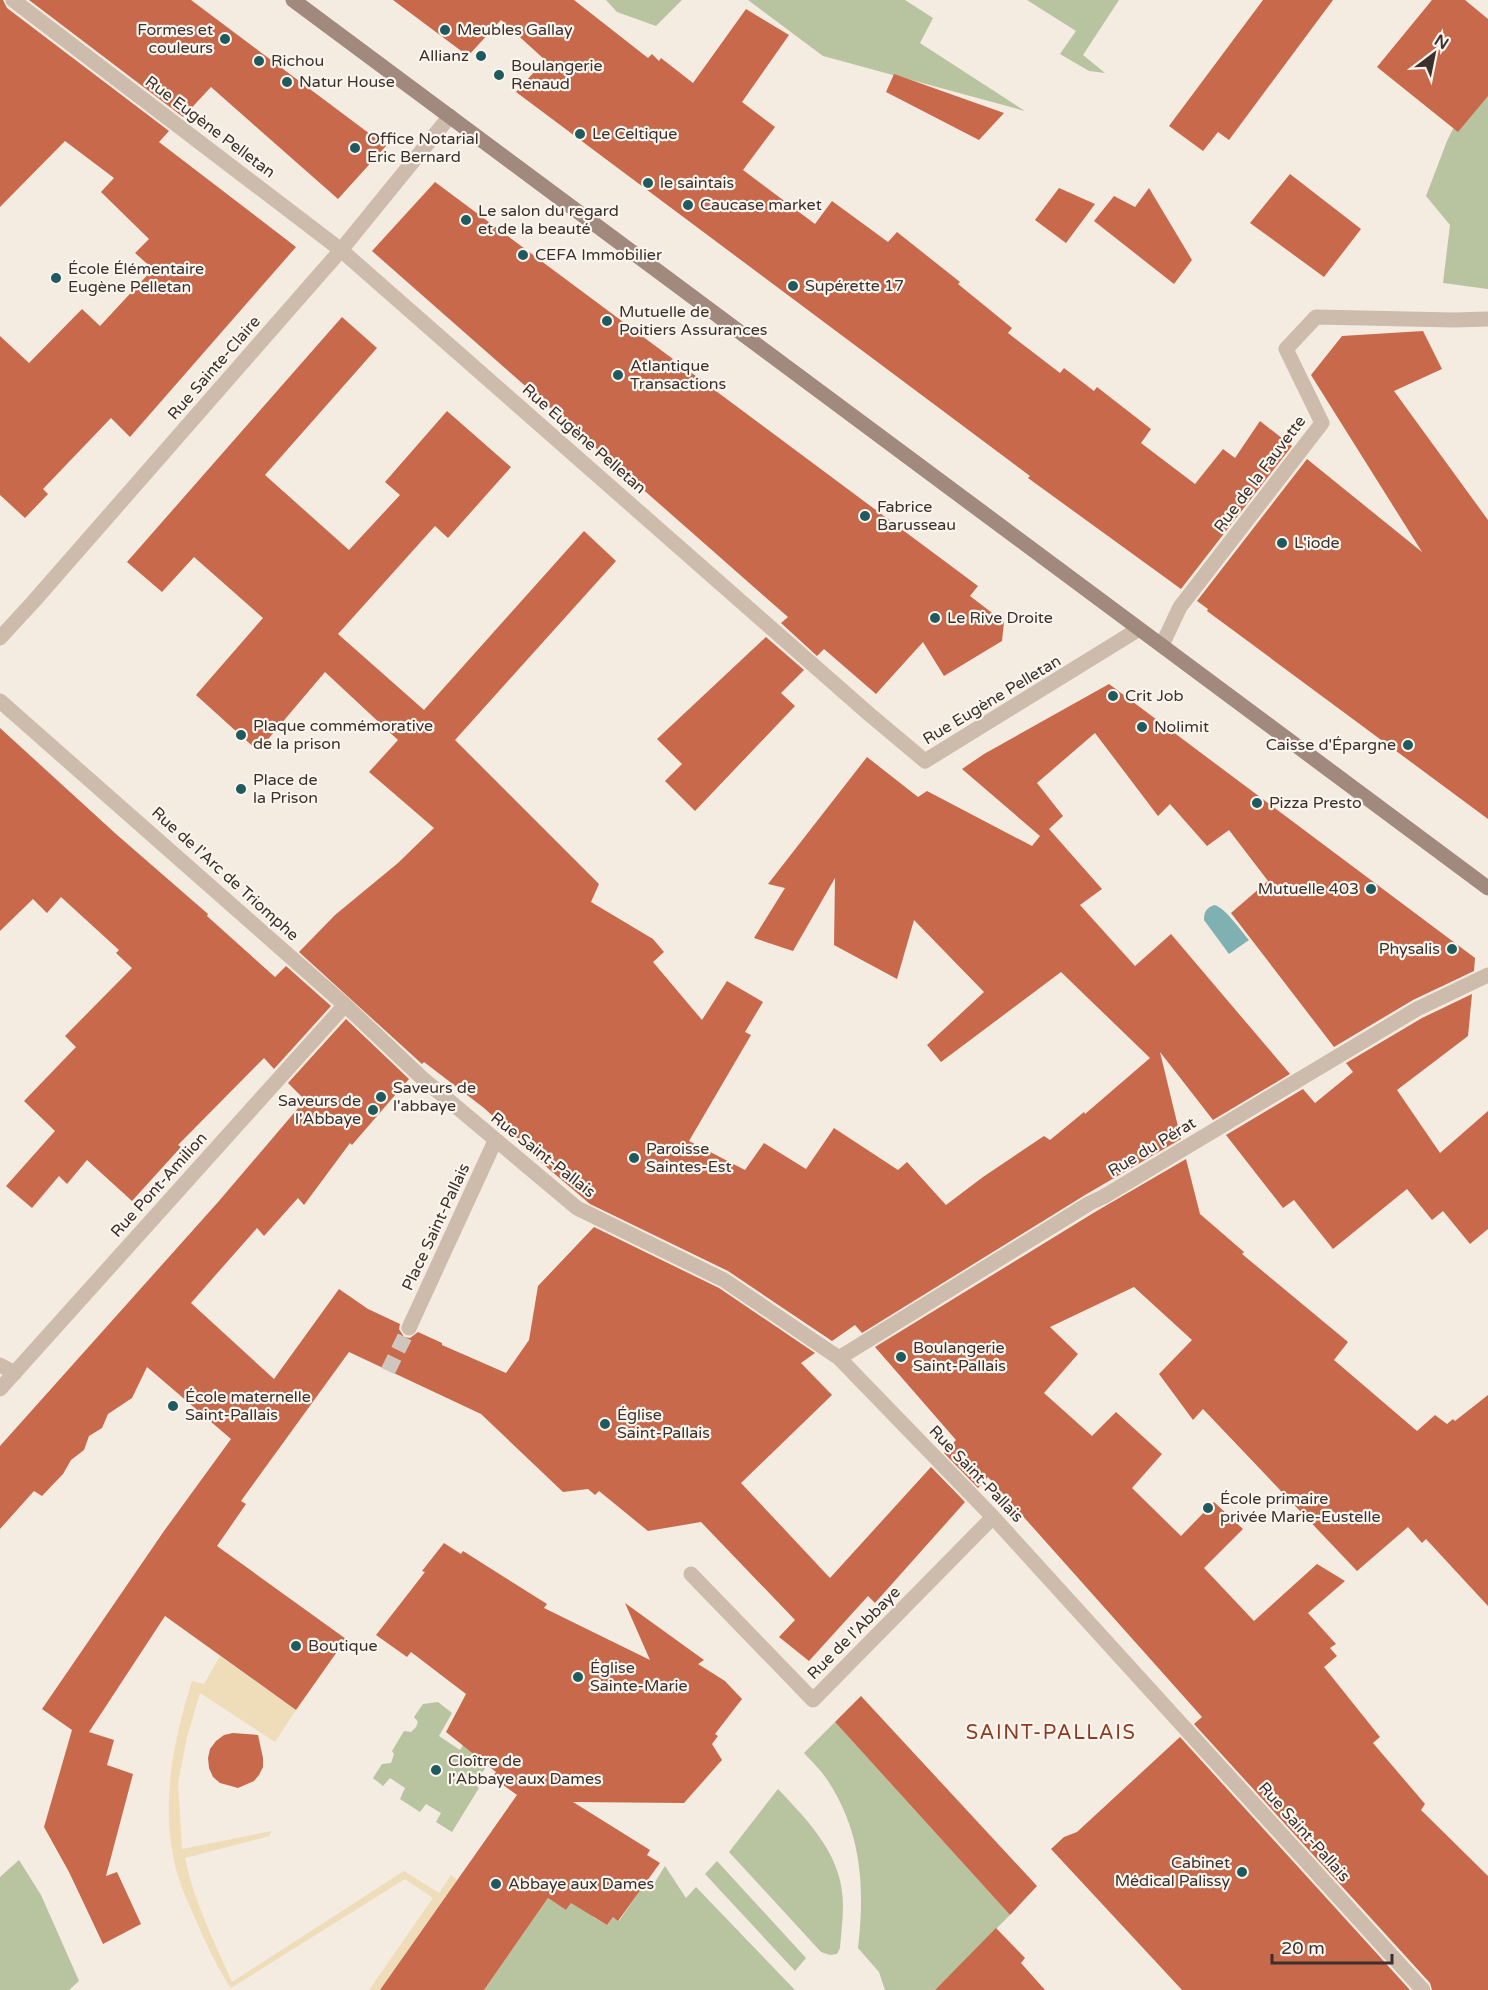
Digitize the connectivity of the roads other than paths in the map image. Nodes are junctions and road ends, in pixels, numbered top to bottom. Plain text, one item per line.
1 (13, 0) edge
2 (293, 0) edge
3 (450, 116) junction
4 (341, 250) junction
5 (1488, 319) edge
6 (1139, 629) junction
7 (0, 638) edge
8 (1162, 645) junction
9 (0, 701) edge
10 (1488, 888) edge
11 (1488, 975) edge
12 (345, 1005) junction
13 (422, 1078) joint
14 (495, 1141) junction
15 (409, 1328) tunnel mouth
16 (839, 1358) junction
17 (0, 1365) edge
18 (15, 1372) junction
19 (0, 1389) edge
20 (993, 1517) junction
21 (691, 1574) dead end
22 (1423, 1990) edge

1 - 4 street, Rue Eugène Pelletan
2 - 3 main road
3 - 4 street, Rue Sainte-Claire
3 - 6 main road
4 - 6 street, Rue Eugène Pelletan
4 - 7 street, Rue Sainte-Claire
5 - 8 street, Rue de la Fauvette
6 - 8 main road
8 - 10 main road
9 - 12 street, Rue de l'Arc de Triomphe
11 - 16 street, Rue du Pérat
12 - 13 street, Rue de l'Arc de Triomphe
12 - 18 street, Rue Pont-Amilion
13 - 14 street, Rue Saint-Pallais
14 - 15 street, Place Saint-Pallais
14 - 16 street, Rue Saint-Pallais
16 - 20 street, Rue Saint-Pallais
17 - 18 street
18 - 19 street, Rue Pont-Amilion
20 - 21 street, Rue de l'Abbaye
20 - 22 street, Rue Saint-Pallais

